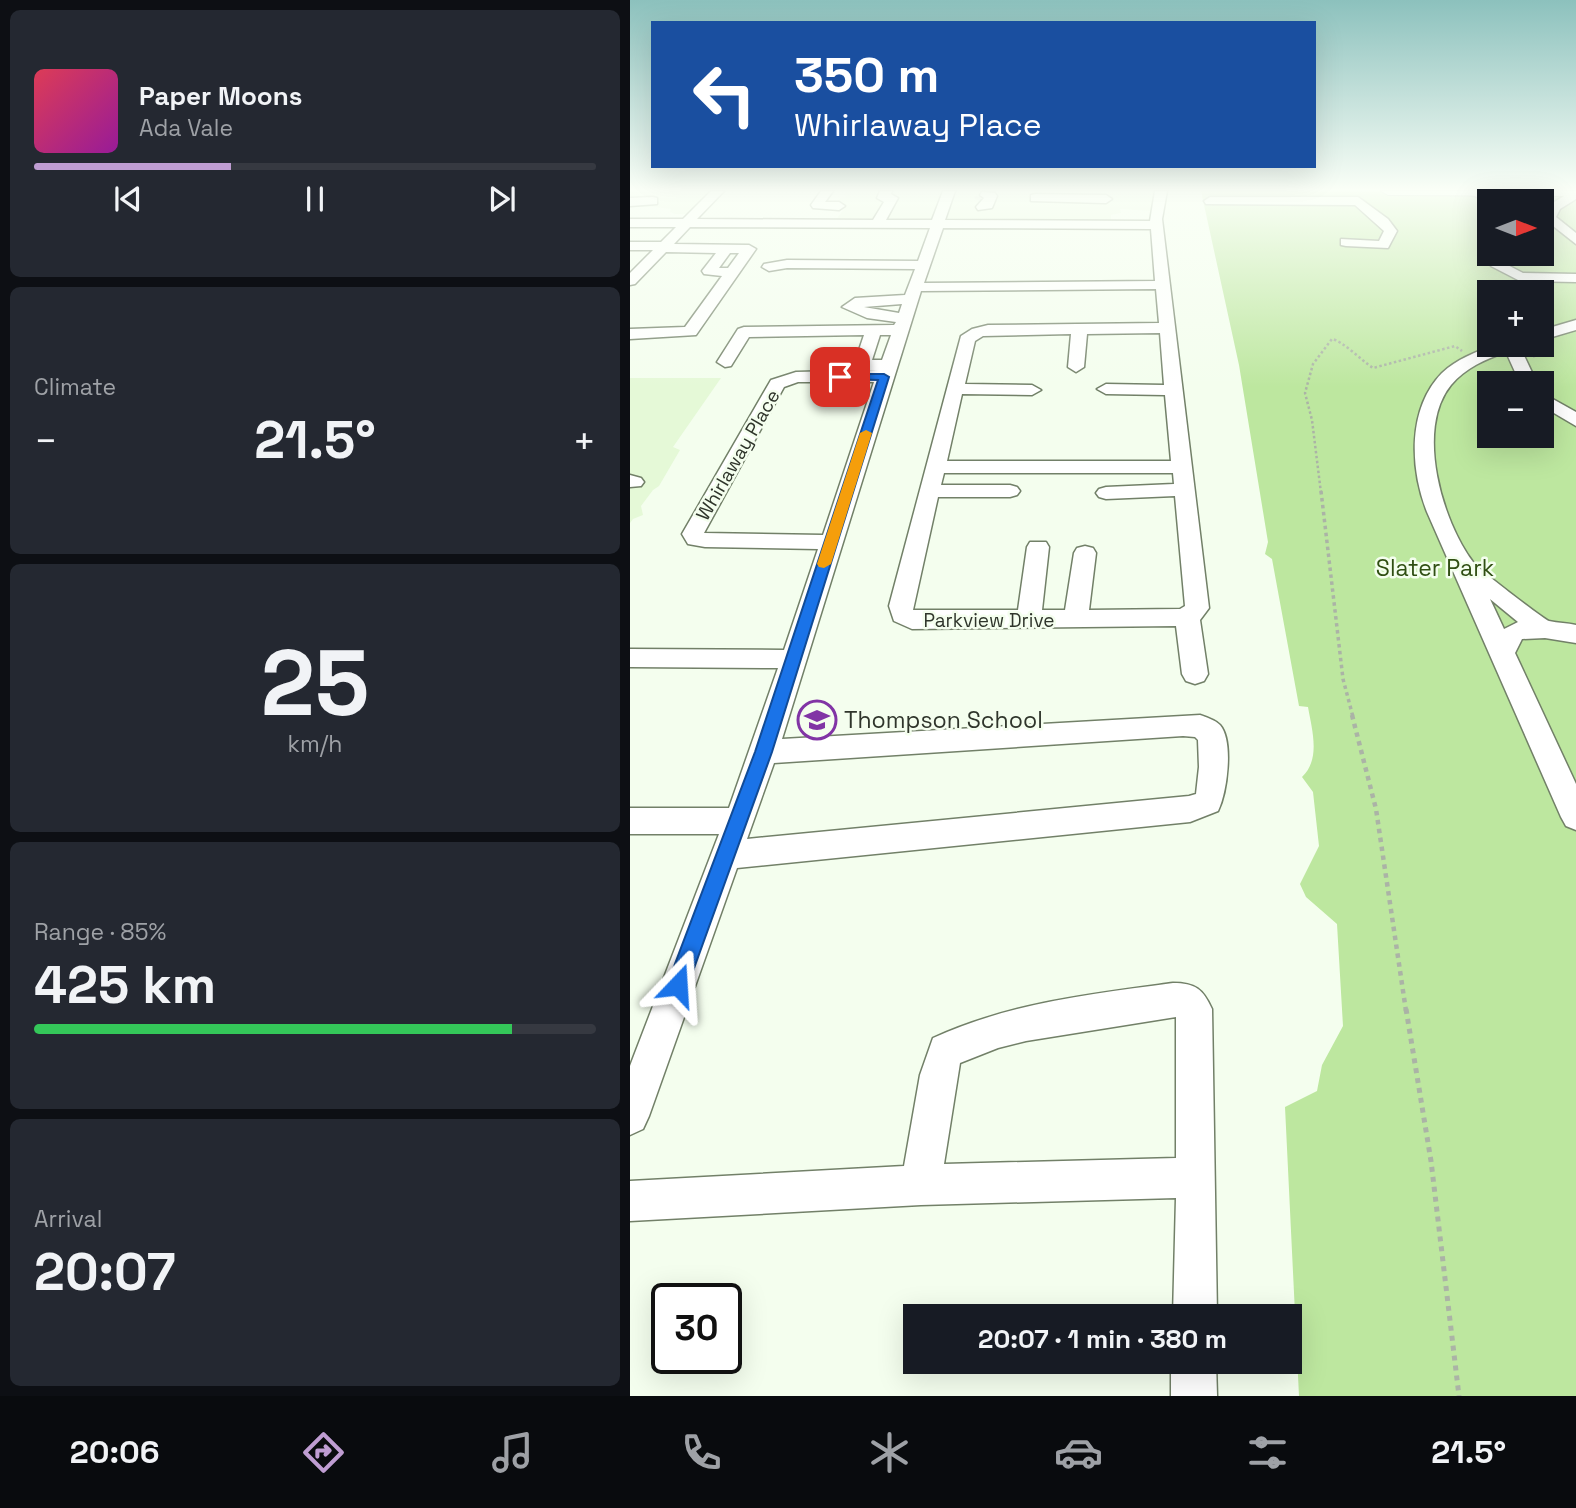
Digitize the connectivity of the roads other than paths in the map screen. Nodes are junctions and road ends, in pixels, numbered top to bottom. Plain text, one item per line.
1 (721, 256) edge
2 (745, 256) edge
3 (929, 256) edge
4 (1159, 256) edge
5 (641, 264) edge
6 (922, 265) junction
7 (1502, 266) edge
8 (769, 267) dead end
9 (734, 273) junction
10 (1576, 278) edge
11 (630, 281) edge
12 (1162, 285) junction
13 (639, 294) dead end
14 (907, 308) junction
15 (1576, 325) edge
16 (1167, 328) junction
17 (1079, 329) junction
18 (874, 330) junction
19 (1554, 331) edge
20 (630, 334) edge
21 (1477, 357) edge
22 (725, 362) dead end
23 (1076, 367) dead end
24 (886, 371) junction
25 (955, 389) junction
26 (1106, 389) dead end
27 (1032, 390) dead end
28 (1174, 390) junction
29 (1554, 406) edge
30 (1576, 420) edge
31 (936, 467) junction
32 (1182, 467) junction
33 (1184, 490) junction
34 (930, 491) junction
35 (1010, 491) dead end
36 (1106, 493) dead end
37 (831, 541) junction
38 (1038, 547) dead end
39 (1084, 552) dead end
40 (1464, 565) junction
41 (1187, 615) junction
42 (1076, 619) junction
43 (1029, 620) junction
44 (1539, 627) junction
45 (1576, 635) edge
46 (1502, 653) junction
47 (630, 657) edge
48 (795, 659) junction
49 (1195, 674) dead end
50 (764, 752) junction
51 (1576, 816) edge
52 (630, 821) edge
53 (737, 821) junction
54 (725, 855) junction
55 (630, 1116) edge
56 (1196, 1177) junction
57 (921, 1185) junction
58 (630, 1201) edge
59 (1195, 1304) edge
60 (1194, 1374) edge
61 (1194, 1396) edge

1 - 9 street
2 - 9 street
3 - 6 street
4 - 12 street
5 - 11 street
5 - 13 street
6 - 8 street
6 - 14 street
7 - 10 street
9 - 20 street
12 - 14 street
12 - 16 street
14 - 18 street
14 - 24 street
15 - 19 street
16 - 17 street, Parkview Drive
16 - 28 street
17 - 23 street
17 - 25 street, Parkview Drive
18 - 22 street
18 - 24 street
21 - 40 street
24 - 37 street
24 - 37 street, Whirlaway Place
25 - 27 street
25 - 31 street, Parkview Drive
26 - 28 street
28 - 32 street
29 - 30 street
31 - 32 street
31 - 34 street, Parkview Drive
32 - 33 street
33 - 36 street
33 - 41 street
34 - 35 street
34 - 43 street, Parkview Drive
37 - 48 street
38 - 43 street
39 - 42 street
40 - 44 street
40 - 46 street
41 - 42 street, Parkview Drive
41 - 49 street
42 - 43 street, Parkview Drive
44 - 45 street
44 - 46 street
46 - 51 street
47 - 48 street
48 - 50 street
50 - 53 street
50 - 54 street
52 - 53 street
53 - 54 street
54 - 55 street
56 - 57 street
56 - 57 street
56 - 59 street
57 - 58 street
60 - 61 street

